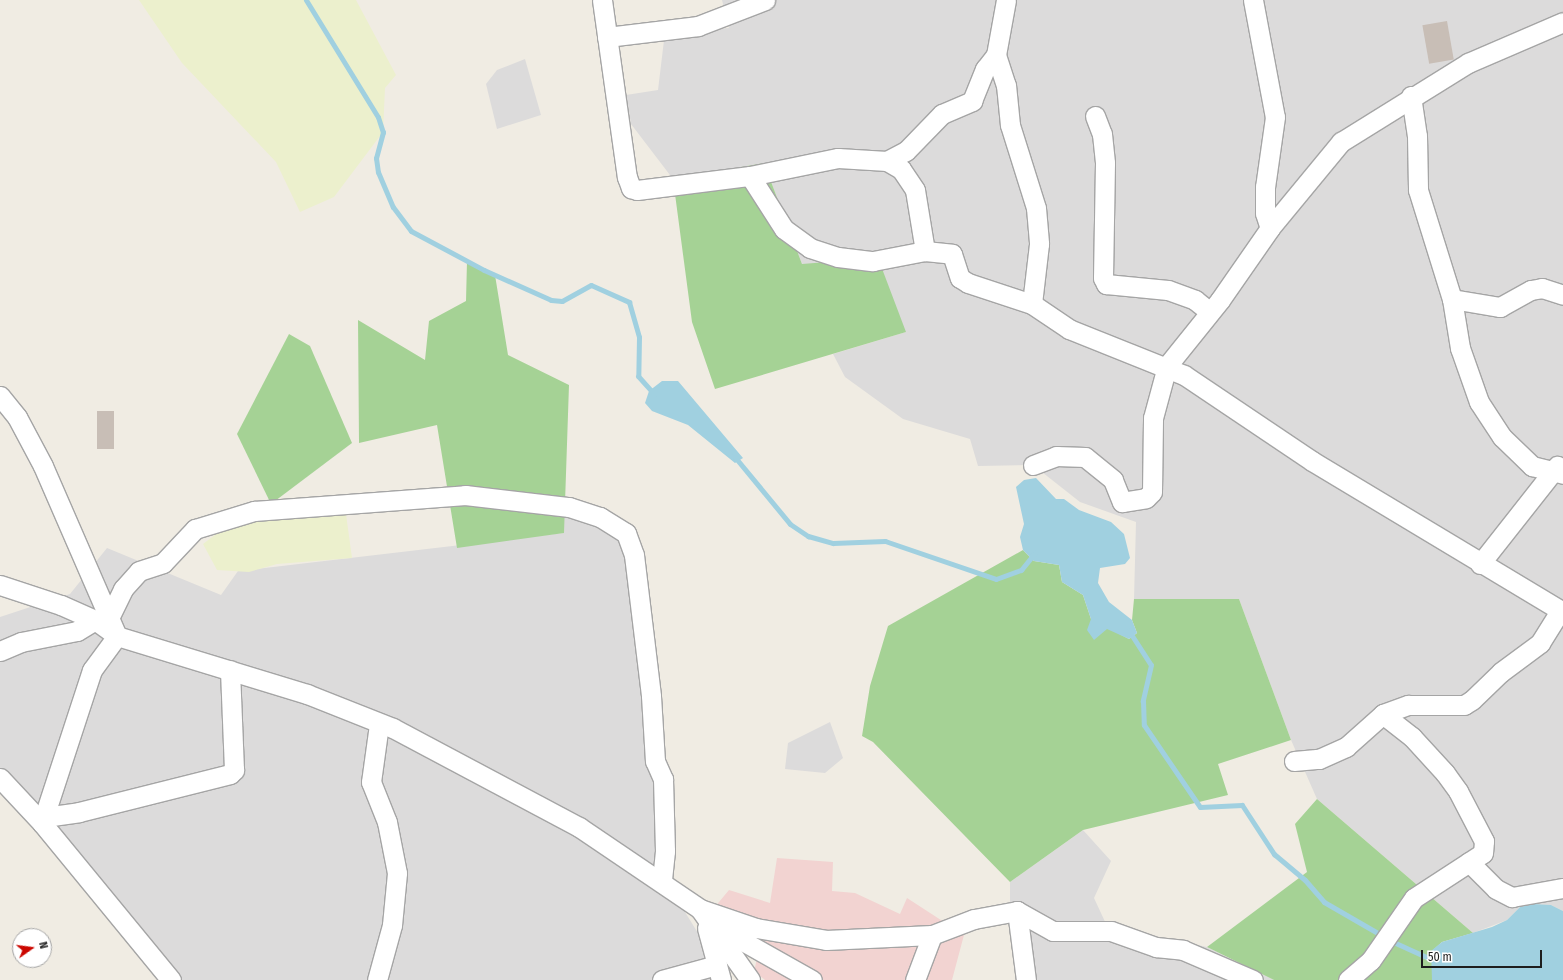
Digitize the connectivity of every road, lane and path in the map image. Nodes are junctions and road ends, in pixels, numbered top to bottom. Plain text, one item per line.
1 (602, 0) edge
2 (765, 0) edge
3 (1006, 0) edge
4 (1253, 0) edge
5 (1563, 22) edge
6 (607, 37) junction
7 (996, 55) junction
8 (1411, 96) junction
9 (1095, 116) dead end
10 (887, 160) junction
11 (750, 176) junction
12 (1270, 228) junction
13 (925, 251) junction
14 (1563, 295) edge
15 (1452, 299) junction
16 (1032, 304) junction
17 (1210, 312) junction
18 (1167, 366) junction
19 (0, 396) edge
20 (1033, 465) dead end
21 (1558, 469) edge
22 (1480, 564) junction
23 (0, 585) edge
24 (1561, 611) edge
25 (102, 618) junction
26 (117, 636) junction
27 (0, 652) edge
28 (230, 670) junction
29 (1383, 714) junction
30 (380, 724) junction
31 (1294, 761) dead end
32 (0, 778) edge
33 (43, 820) junction
34 (1469, 862) junction
35 (662, 880) junction
36 (1563, 888) edge
37 (1017, 911) junction
38 (705, 916) junction
39 (932, 935) junction
40 (719, 972) edge
41 (171, 980) edge
42 (377, 980) edge
43 (662, 980) edge
44 (750, 980) edge
45 (812, 980) edge
46 (915, 980) edge
47 (1026, 980) edge
48 (1253, 980) edge
49 (1348, 980) edge

1 - 6 street
2 - 6 street
3 - 7 street
4 - 12 street
5 - 8 street
6 - 11 street
7 - 10 street
7 - 16 street
8 - 12 street
8 - 15 street
9 - 17 street
10 - 11 street
10 - 13 street
11 - 13 street
12 - 17 street
13 - 16 street
14 - 15 street
15 - 21 street
16 - 18 street
17 - 18 street
18 - 20 street
18 - 22 street
19 - 25 street
21 - 22 street
22 - 24 street
23 - 25 street
24 - 29 street
25 - 26 street
25 - 27 street
25 - 35 street
26 - 28 street
26 - 33 street
28 - 30 street
28 - 33 street
29 - 31 street
29 - 34 street
30 - 35 street
30 - 42 street
32 - 33 street
33 - 41 street
34 - 36 street
34 - 49 street
35 - 38 street
37 - 39 street
37 - 47 street
37 - 48 street
38 - 39 street
38 - 40 street
38 - 44 street
38 - 45 street
39 - 46 street
40 - 43 street

